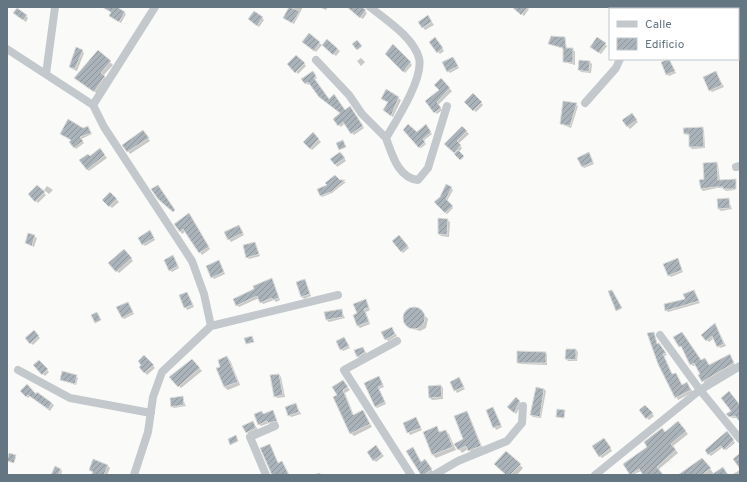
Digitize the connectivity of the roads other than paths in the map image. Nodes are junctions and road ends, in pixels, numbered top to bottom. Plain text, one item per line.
1 (55, 7) edge
2 (155, 7) edge
3 (370, 7) edge
4 (7, 49) edge
5 (316, 60) dead end
6 (620, 60) edge
7 (46, 74) junction
8 (585, 103) dead end
9 (93, 105) junction
10 (447, 106) dead end
11 (386, 138) junction
12 (338, 295) dead end
13 (211, 326) junction
14 (660, 335) dead end
15 (396, 341) dead end
16 (740, 366) edge
17 (18, 370) dead end
18 (700, 390) junction
19 (523, 406) dead end
20 (151, 414) junction
21 (275, 426) dead end
22 (740, 439) edge
23 (134, 475) edge
24 (266, 475) edge
25 (411, 475) edge
26 (434, 475) edge
27 (595, 475) edge

1 - 7 street
2 - 9 street
3 - 11 street
4 - 7 street
5 - 11 street
6 - 8 street
7 - 9 street
9 - 13 street
10 - 11 street
12 - 13 street
13 - 20 street
14 - 18 street
15 - 25 street
16 - 18 street
17 - 20 street
18 - 22 street
18 - 27 street
19 - 26 street
20 - 23 street
21 - 24 street

